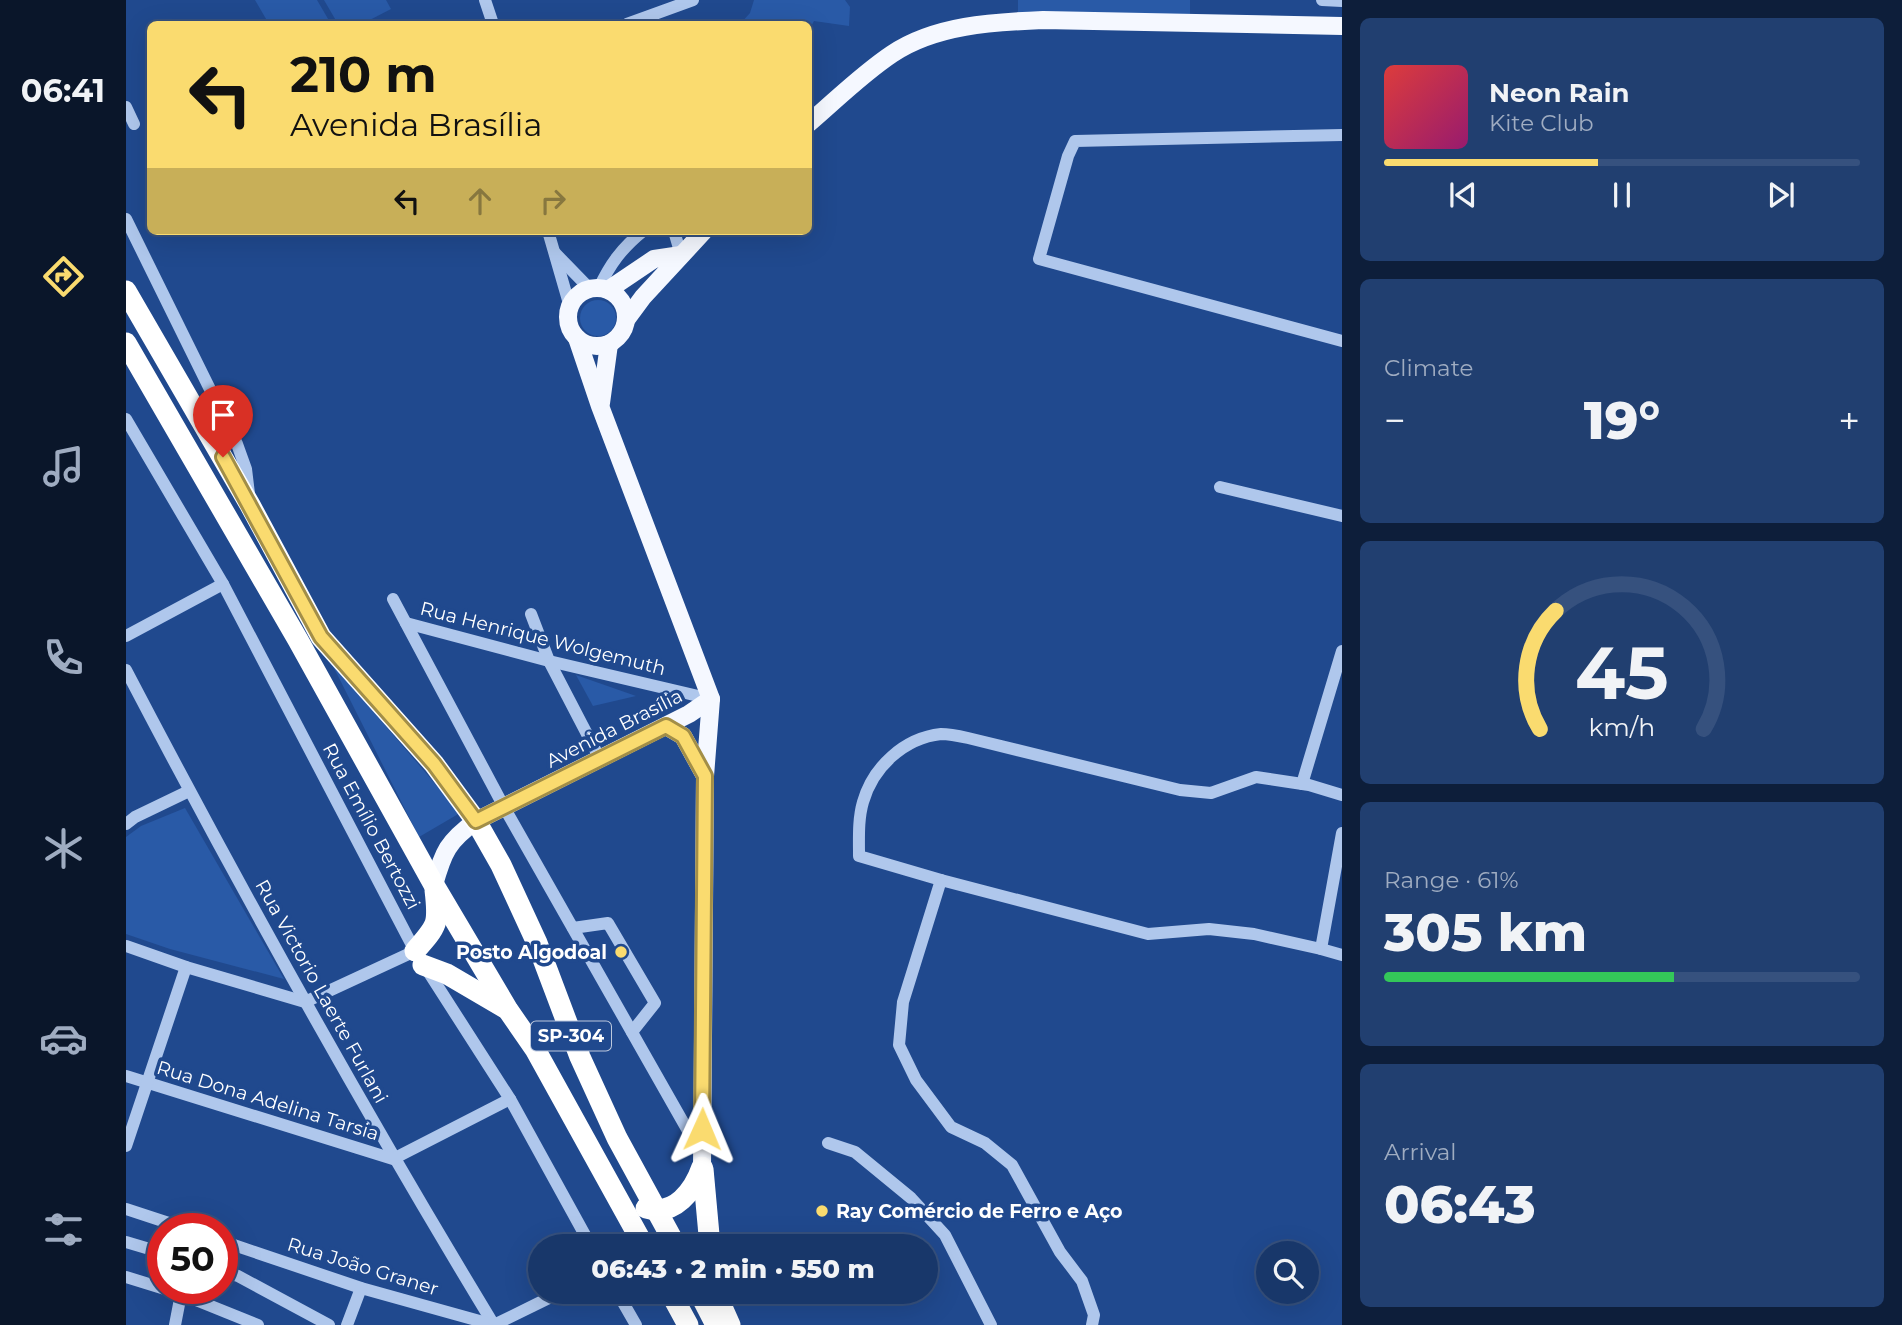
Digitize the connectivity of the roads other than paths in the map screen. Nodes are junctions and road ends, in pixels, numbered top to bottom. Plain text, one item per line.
1 (485, 0) edge
2 (694, 0) edge
3 (1322, 0) edge
4 (1342, 1) edge
5 (492, 21) edge
6 (635, 21) edge
7 (1342, 26) edge
8 (126, 107) edge
9 (812, 120) edge
10 (134, 124) dead end
11 (1342, 135) edge
12 (126, 219) edge
13 (549, 235) edge
14 (638, 235) edge
15 (675, 235) edge
16 (700, 235) edge
17 (552, 251) junction
18 (681, 255) junction
19 (599, 289) junction
20 (126, 291) edge
21 (570, 307) junction
22 (626, 320) junction
23 (577, 338) junction
24 (1342, 341) edge
25 (126, 343) edge
26 (609, 344) junction
27 (600, 406) junction
28 (126, 419) edge
29 (1220, 487) dead end
30 (250, 505) junction
31 (1342, 516) edge
32 (223, 584) junction
33 (393, 599) dead end
34 (531, 614) dead end
35 (406, 623) junction
36 (126, 636) edge
37 (1342, 651) edge
38 (549, 661) junction
39 (126, 670) edge
40 (711, 699) junction
41 (666, 726) junction
42 (600, 759) junction
43 (705, 776) junction
44 (1302, 784) junction
45 (189, 791) junction
46 (1342, 795) edge
47 (504, 807) junction
48 (476, 821) junction
49 (126, 824) edge
50 (1342, 833) edge
51 (941, 880) junction
52 (434, 885) junction
53 (573, 929) junction
54 (126, 946) edge
55 (1321, 949) junction
56 (1342, 955) edge
57 (419, 958) junction
58 (186, 967) junction
59 (306, 1002) junction
60 (508, 1010) junction
61 (632, 1031) junction
62 (535, 1049) junction
63 (126, 1076) edge
64 (147, 1082) junction
65 (509, 1099) junction
66 (828, 1143) dead end
67 (126, 1146) edge
68 (393, 1159) junction
69 (702, 1161) junction
70 (126, 1209) edge
71 (656, 1209) junction
72 (147, 1216) edge
73 (584, 1234) edge
74 (638, 1234) edge
75 (670, 1234) edge
76 (709, 1234) edge
77 (126, 1242) edge
78 (238, 1247) edge
79 (147, 1248) edge
80 (238, 1276) edge
81 (126, 1277) edge
82 (147, 1283) edge
83 (361, 1289) junction
84 (179, 1304) edge
85 (206, 1304) edge
86 (537, 1304) edge
87 (624, 1304) edge
88 (677, 1304) edge
89 (705, 1304) edge
90 (721, 1304) edge
91 (175, 1325) edge
92 (258, 1325) edge
93 (329, 1325) edge
94 (347, 1325) edge
95 (494, 1325) edge
96 (636, 1325) edge
97 (688, 1325) edge
98 (716, 1325) edge
99 (730, 1325) edge
100 (991, 1325) edge
101 (1092, 1325) edge

1 - 5 street
2 - 6 street
3 - 4 street
7 - 9 main road
8 - 10 street
11 - 24 street
12 - 30 street
13 - 17 street
14 - 19 street
15 - 18 street
16 - 18 main road
17 - 19 street
17 - 21 street
18 - 19 main road
18 - 22 main road
19 - 21 main road
19 - 22 main road
20 - 30 highway, SP-304
21 - 23 main road
22 - 26 main road
23 - 26 main road
23 - 27 main road, Avenida Brasília
25 - 52 highway, SP-304
26 - 27 main road, Avenida Brasília
27 - 40 main road, Avenida Brasília
28 - 32 street, Rua Emílio Bertozzi
29 - 31 street
30 - 48 highway, SP-304
32 - 36 street
32 - 57 street, Rua Emílio Bertozzi
33 - 35 street
34 - 38 street
35 - 38 street, Rua Henrique Wolgemuth
35 - 47 street
37 - 44 street
38 - 40 street, Rua Henrique Wolgemuth
38 - 42 street
39 - 45 street, Rua Victorio Laerte Furlani
40 - 41 main road, Avenida Brasília
40 - 43 main road
41 - 42 main road, Avenida Brasília
41 - 43 main road
42 - 47 main road, Avenida Brasília
43 - 69 main road
44 - 46 street
44 - 51 street
45 - 49 street
45 - 59 street, Rua Victorio Laerte Furlani
47 - 48 main road, Avenida Brasília
47 - 53 street
48 - 52 main road, Avenida Brasília
48 - 71 highway, SP-304
50 - 55 street
51 - 55 street
51 - 101 street
52 - 57 highway
52 - 60 highway, SP-304
53 - 61 street
53 - 61 street
54 - 58 street
55 - 56 street
57 - 59 street
57 - 60 highway
57 - 65 street, Rua Emílio Bertozzi
58 - 59 street
58 - 64 street
59 - 68 street, Rua Victorio Laerte Furlani
60 - 62 highway, SP-304
61 - 69 street
62 - 71 highway
62 - 74 highway, SP-304
63 - 64 street, Rua Dona Adelina Tarsia
64 - 67 street
64 - 68 street, Rua Dona Adelina Tarsia
65 - 68 street, Rua Dona Adelina Tarsia
65 - 73 street, Rua Emílio Bertozzi
66 - 100 street
68 - 95 street, Rua Victorio Laerte Furlani
69 - 71 highway
69 - 76 highway
70 - 72 street
71 - 75 highway, SP-304
77 - 79 street
78 - 83 street, Rua João Graner
80 - 93 street
81 - 82 street
83 - 94 street
83 - 95 street, Rua João Graner
84 - 91 street
85 - 92 street
86 - 95 street
87 - 96 street
88 - 97 highway
89 - 98 highway
90 - 99 highway

